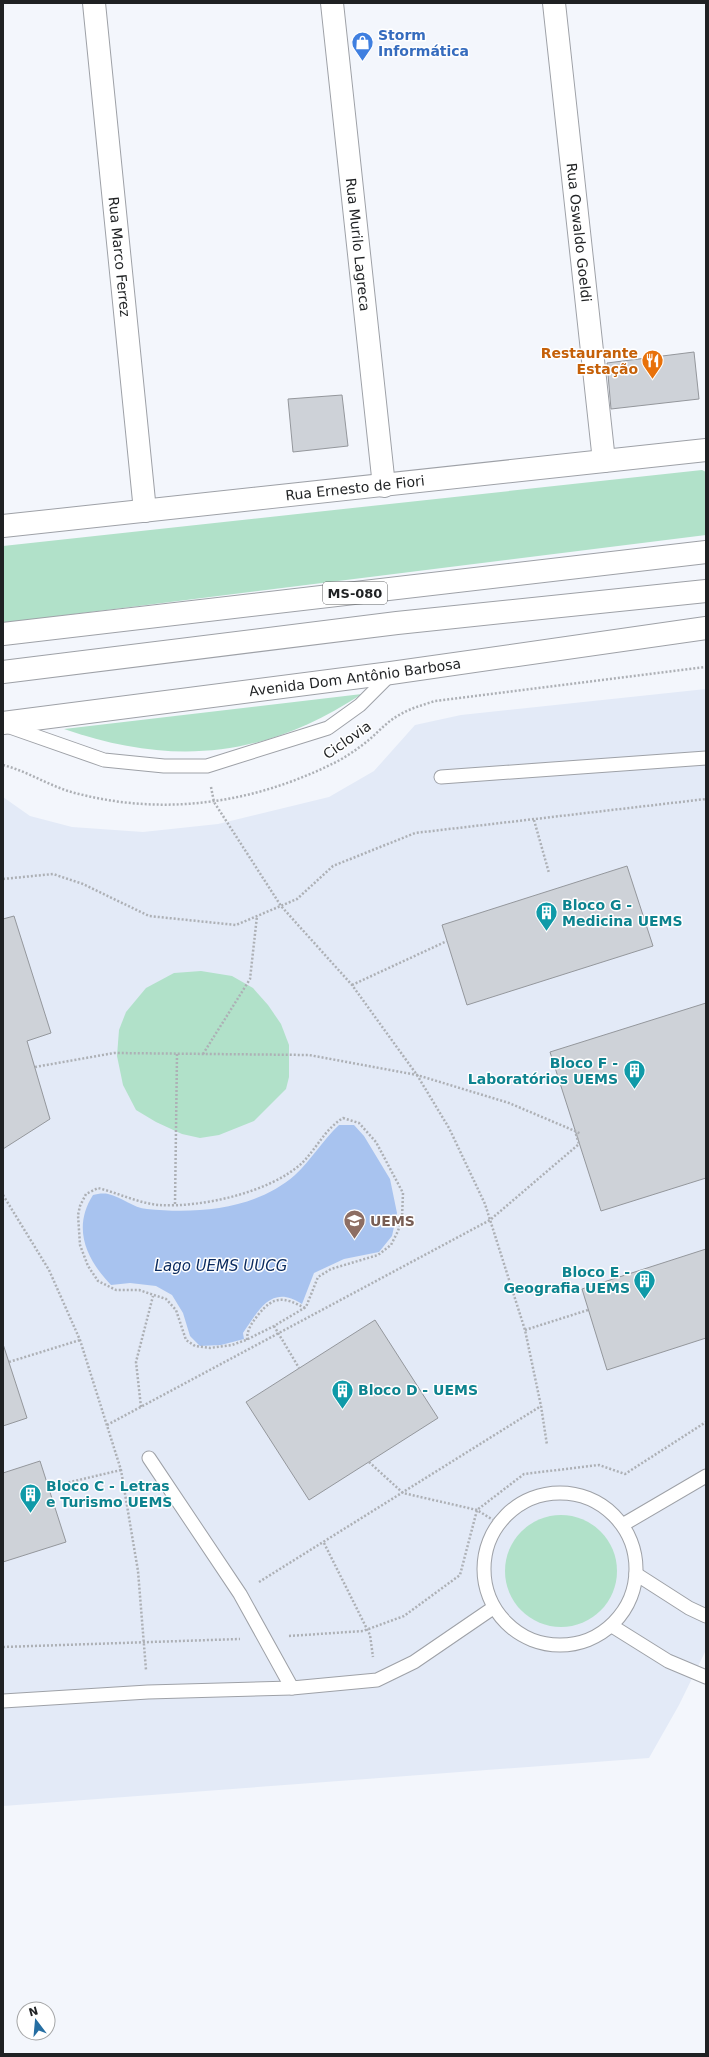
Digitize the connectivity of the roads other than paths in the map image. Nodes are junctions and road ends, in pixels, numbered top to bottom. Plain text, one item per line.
1 (94, 3) edge
2 (332, 3) edge
3 (554, 3) edge
4 (706, 450) edge
5 (604, 461) junction
6 (384, 486) junction
7 (145, 511) junction
8 (3, 526) edge
9 (706, 552) edge
10 (706, 591) edge
11 (706, 628) edge
12 (3, 634) edge
13 (3, 672) edge
14 (391, 673) junction
15 (3, 724) edge
16 (706, 758) edge
17 (441, 777) dead end
18 (149, 1458) dead end
19 (706, 1476) edge
20 (624, 1524) junction
21 (636, 1574) junction
22 (493, 1608) junction
23 (706, 1616) edge
24 (612, 1626) junction
25 (706, 1677) edge
26 (292, 1688) junction
27 (3, 1701) edge

1 - 7 street, Rua Marco Ferrez
2 - 6 street, Rua Murilo Lagreca
3 - 5 street, Rua Oswaldo Goeldi
4 - 5 street, Rua Ernesto de Fiori
5 - 6 street, Rua Ernesto de Fiori
6 - 7 street, Rua Ernesto de Fiori
7 - 8 street, Rua Ernesto de Fiori
9 - 12 street, MS-080
10 - 13 street, MS-080
11 - 14 street, Avenida Dom Antônio Barbosa
14 - 15 street, Avenida Dom Antônio Barbosa
14 - 15 lane
16 - 17 lane
18 - 26 lane
19 - 20 lane
20 - 21 lane
20 - 22 lane
21 - 23 lane
21 - 24 lane
22 - 24 lane
22 - 26 lane
24 - 25 lane
26 - 27 lane

